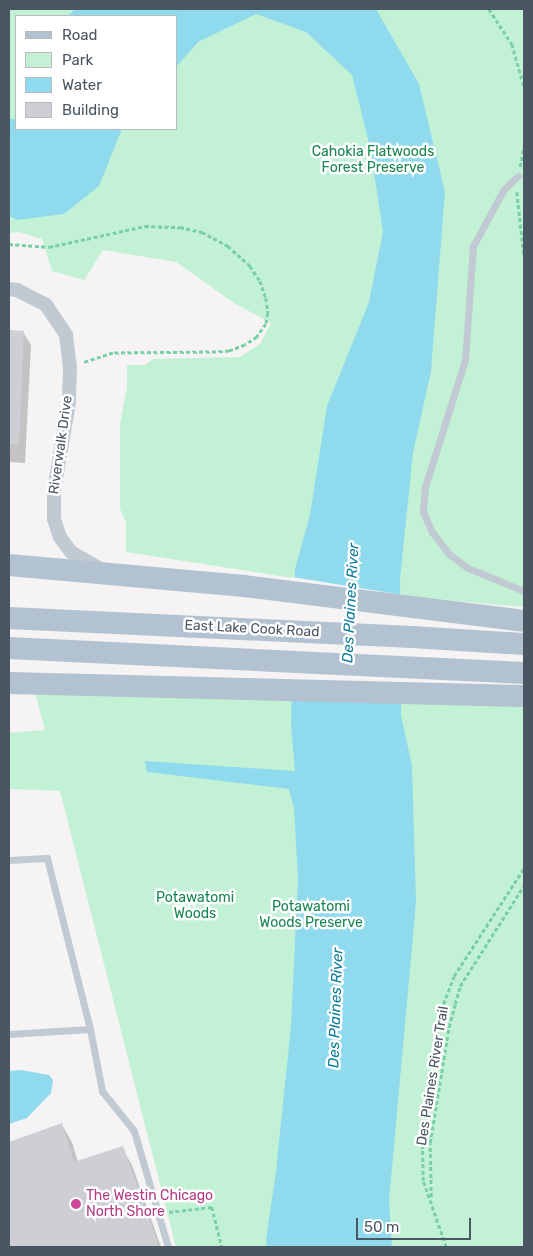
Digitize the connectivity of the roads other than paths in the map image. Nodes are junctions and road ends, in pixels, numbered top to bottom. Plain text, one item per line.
1 (518, 176) road end
2 (9, 289) edge
3 (9, 566) edge
4 (110, 575) junction
5 (524, 591) edge
6 (9, 618) edge
7 (524, 621) edge
8 (524, 644) edge
9 (9, 648) edge
10 (524, 673) edge
11 (9, 682) edge
12 (524, 696) edge
13 (9, 860) edge
14 (90, 1029) junction
15 (9, 1034) edge
16 (168, 1247) edge

1 - 5 lane
2 - 4 street, Riverwalk Drive
3 - 4 main road
4 - 7 main road
6 - 8 main road, East Lake Cook Road
9 - 10 main road
11 - 12 main road
13 - 14 lane
14 - 15 lane
14 - 16 lane

